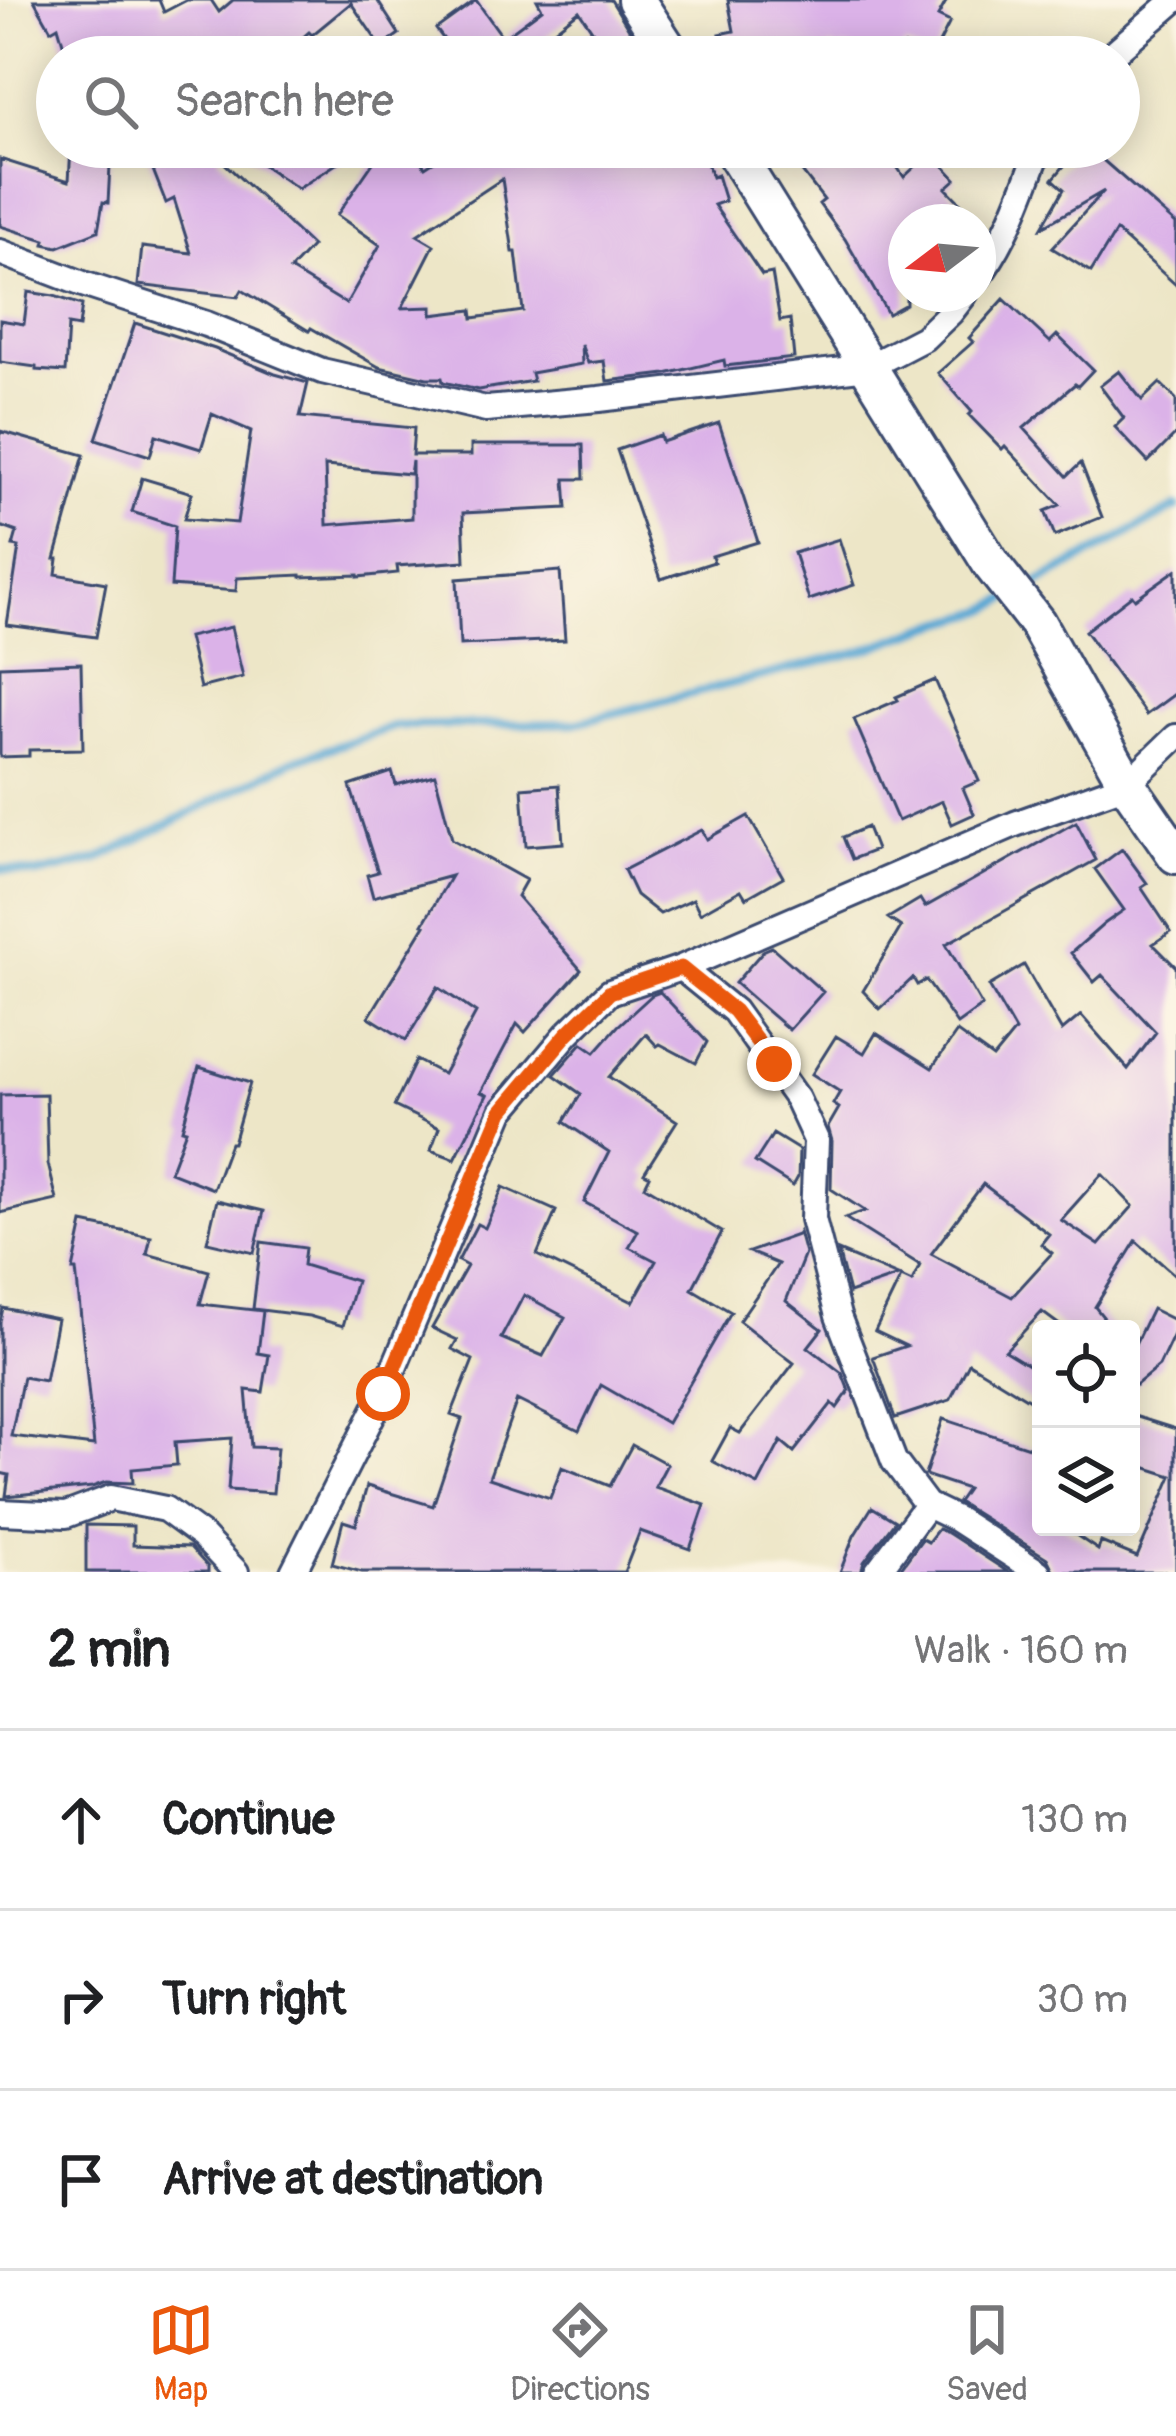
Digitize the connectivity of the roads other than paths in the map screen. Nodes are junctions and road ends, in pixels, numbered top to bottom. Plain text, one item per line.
1 (636, 0) edge
2 (1175, 0) edge
3 (659, 36) edge
4 (1133, 36) edge
5 (744, 168) edge
6 (1032, 168) edge
7 (996, 249) edge
8 (0, 252) edge
9 (951, 312) edge
10 (868, 367) junction
11 (1176, 737) edge
12 (1127, 784) junction
13 (1176, 855) edge
14 (681, 968) junction
15 (927, 1505) junction
16 (0, 1511) edge
17 (236, 1572) edge
18 (293, 1572) edge
19 (877, 1572) edge
20 (1038, 1572) edge

1 - 3 main road
2 - 4 street
5 - 10 main road
6 - 7 street
8 - 10 street
9 - 10 street
10 - 12 main road
11 - 12 street
12 - 13 main road
12 - 14 street
14 - 15 street
14 - 18 street
15 - 19 street
15 - 20 street
16 - 17 street

